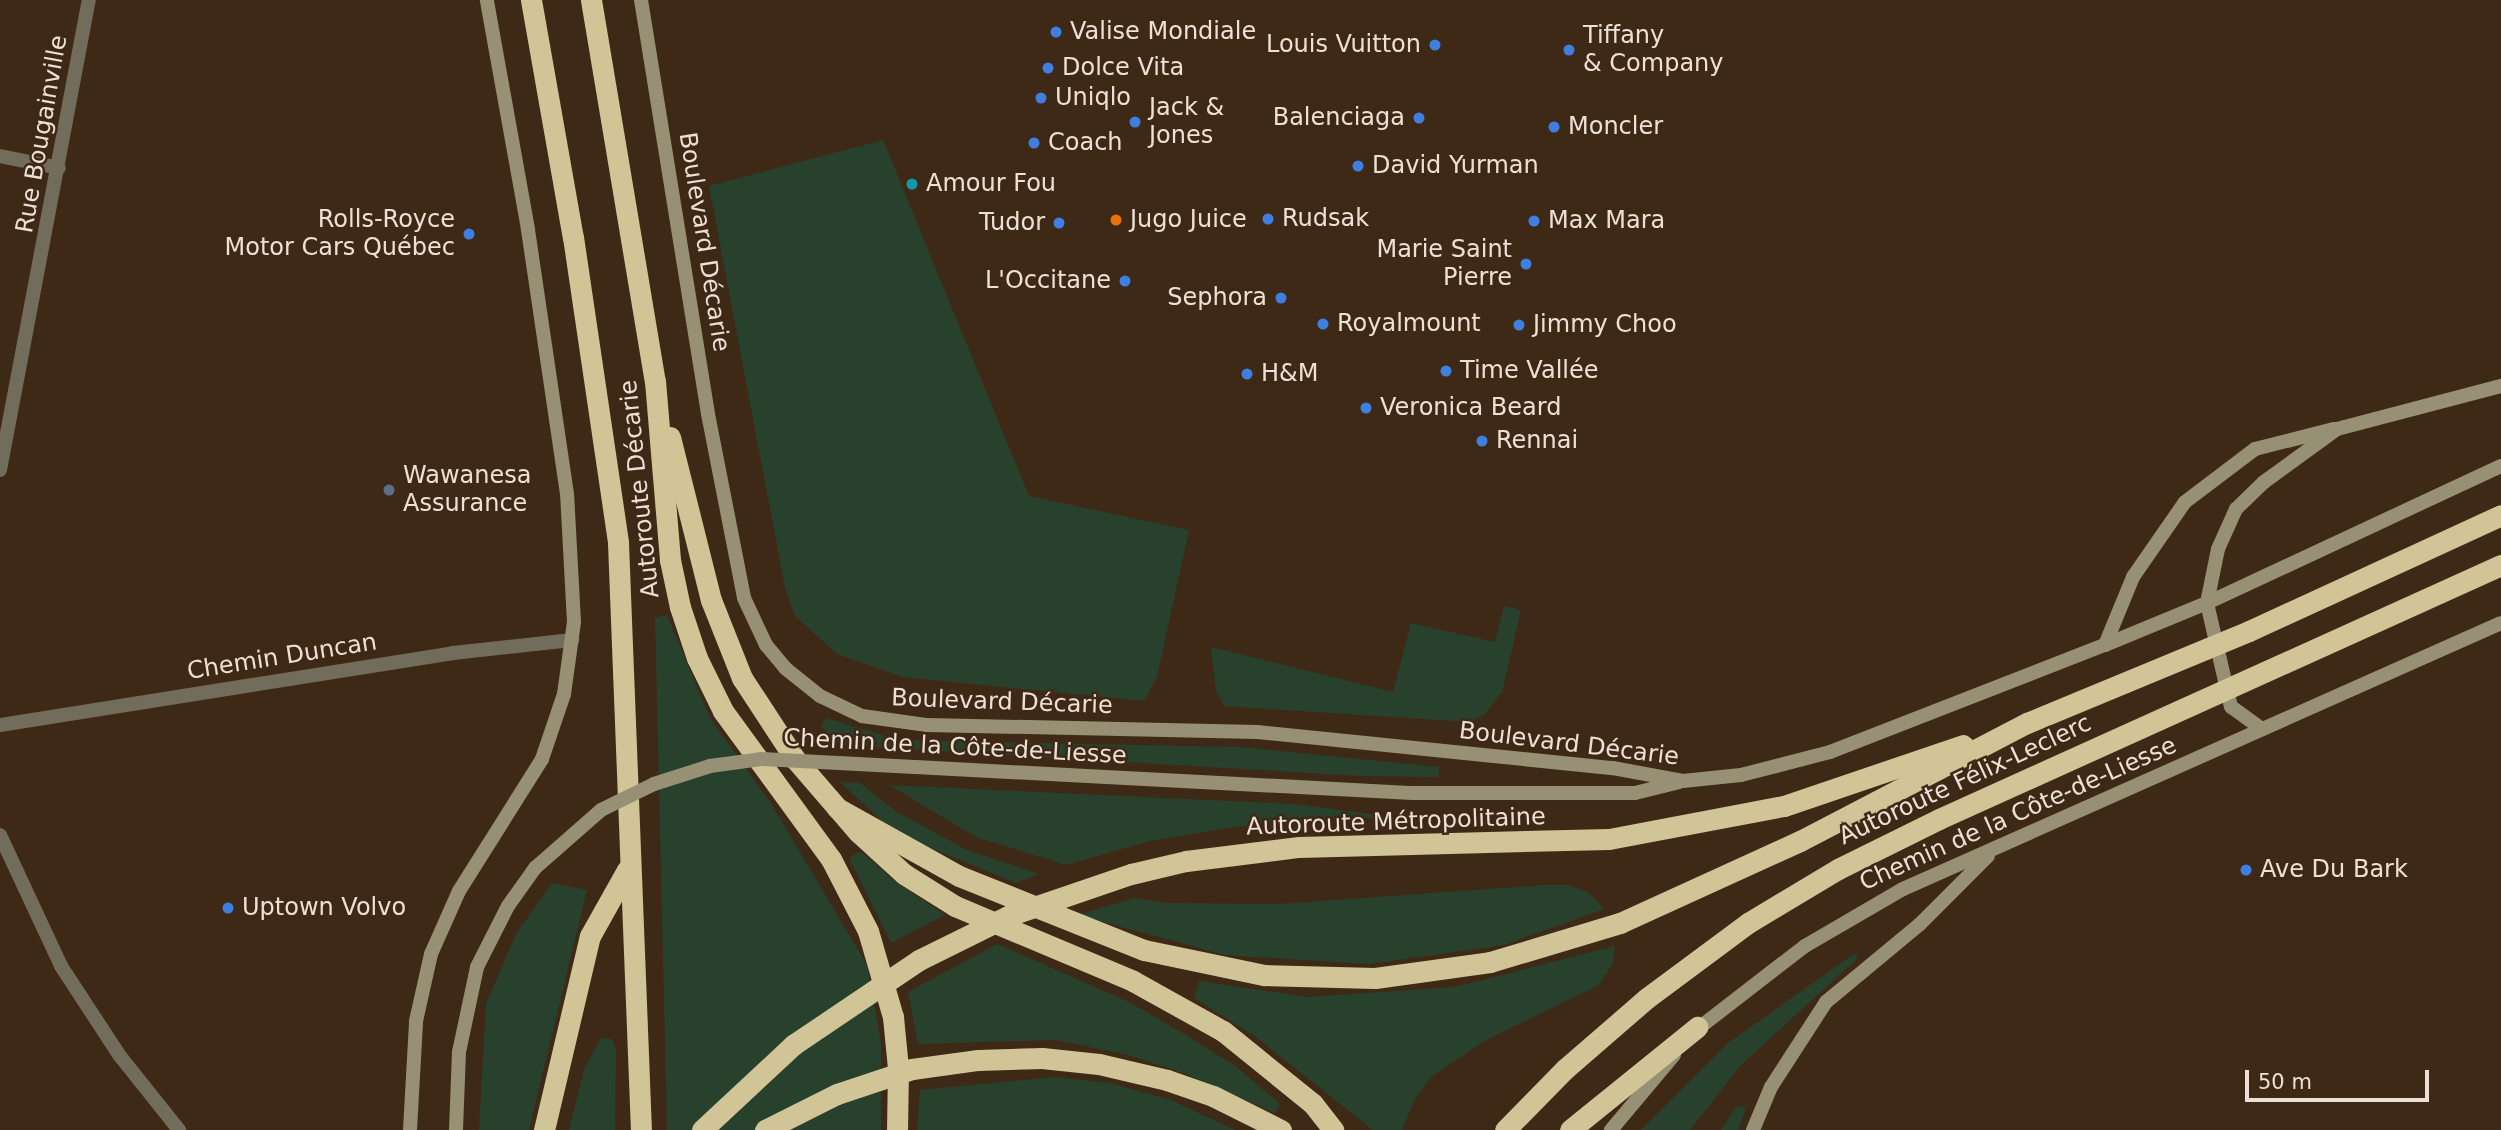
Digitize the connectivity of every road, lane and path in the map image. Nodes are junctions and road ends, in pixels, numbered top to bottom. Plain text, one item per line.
1 (89, 0) edge
2 (487, 0) edge
3 (531, 0) edge
4 (591, 0) edge
5 (641, 0) edge
6 (0, 156) edge
7 (59, 168) junction
8 (655, 381) junction
9 (2501, 386) edge
10 (2337, 429) junction
11 (1, 455) edge
12 (2501, 466) edge
13 (0, 470) edge
14 (2501, 515) edge
15 (2501, 565) edge
16 (2207, 603) junction
17 (2501, 623) edge
18 (572, 640) junction
19 (2105, 645) junction
20 (2027, 723) junction
21 (0, 725) edge
22 (2259, 727) junction
23 (1683, 781) junction
24 (837, 808) junction
25 (0, 835) edge
26 (1994, 850) junction
27 (628, 870) junction
28 (1698, 1027) junction
29 (179, 1130) edge
30 (410, 1130) edge
31 (456, 1130) edge
32 (544, 1130) edge
33 (641, 1130) edge
34 (702, 1130) edge
35 (765, 1130) edge
36 (897, 1130) edge
37 (1281, 1130) edge
38 (1334, 1130) edge
39 (1505, 1130) edge
40 (1570, 1130) edge
41 (1611, 1130) edge
42 (1753, 1130) edge

1 - 7 street, Rue Bougainville
2 - 18 main road
3 - 27 highway, Autoroute Décarie
4 - 8 highway, Autoroute Décarie
5 - 23 main road, Boulevard Décarie
6 - 7 street
7 - 11 street, Rue Bougainville
8 - 24 highway
8 - 36 highway, Autoroute Décarie
9 - 10 main road
10 - 16 main road
10 - 19 main road
11 - 13 street, Rue Bougainville
12 - 16 main road
14 - 20 highway, Autoroute Félix-Leclerc, bridge
15 - 39 highway, Autoroute Félix-Leclerc, bridge
16 - 19 main road
16 - 22 main road
17 - 22 main road, Chemin de la Côte-de-Liesse
18 - 21 street, Chemin Duncan
18 - 30 main road
19 - 23 main road, Boulevard Décarie
20 - 24 highway
20 - 34 highway, Autoroute Métropolitaine, bridge
22 - 26 main road, Chemin de la Côte-de-Liesse
23 - 31 main road, Chemin de la Côte-de-Liesse, bridge
24 - 38 highway
25 - 29 street
26 - 28 main road, Chemin de la Côte-de-Liesse
26 - 42 main road
27 - 32 highway
27 - 33 highway, Autoroute Décarie
28 - 40 highway
28 - 41 main road, Chemin de la Côte-de-Liesse
35 - 37 highway, bridge

